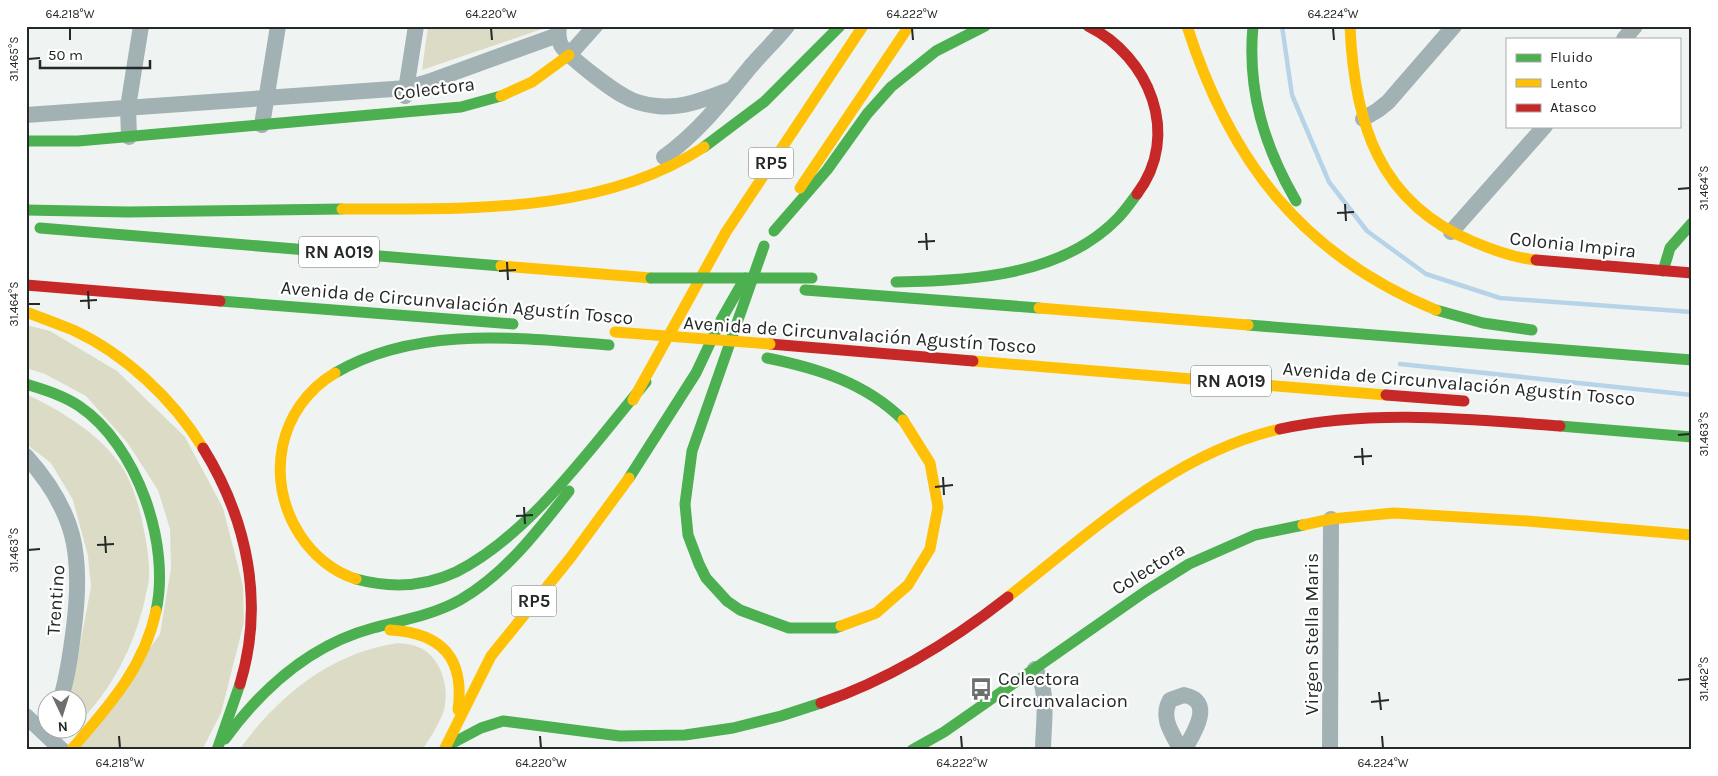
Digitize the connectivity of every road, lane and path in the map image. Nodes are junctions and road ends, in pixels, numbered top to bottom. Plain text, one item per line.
1 (141, 26) edge
2 (278, 26) edge
3 (416, 26) edge
4 (595, 26) edge
5 (788, 26) edge
6 (840, 26) edge
7 (908, 26) edge
8 (986, 26) edge
9 (1088, 26) edge
10 (1187, 26) edge
11 (1253, 26) edge
12 (1350, 26) edge
13 (1454, 26) edge
14 (1635, 26) edge
15 (558, 30) edge
16 (868, 30) edge
17 (1625, 38) edge
18 (910, 47) dead end
19 (569, 55) junction
20 (407, 88) junction
21 (734, 88) junction
22 (266, 98) junction
23 (128, 107) junction
24 (403, 113) junction
25 (26, 115) edge
26 (1362, 119) junction
27 (262, 125) junction
28 (839, 127) junction
29 (1543, 128) edge
30 (129, 137) junction
31 (26, 141) edge
32 (608, 190) junction
33 (26, 210) edge
34 (1692, 223) edge
35 (26, 227) edge
36 (774, 231) junction
37 (1450, 232) junction
38 (764, 246) junction
39 (1342, 259) junction
40 (1663, 271) junction
41 (1692, 273) edge
42 (651, 278) junction
43 (817, 278) dead end
44 (888, 282) dead end
45 (26, 285) edge
46 (684, 303) junction
47 (26, 312) edge
48 (521, 324) dead end
49 (1545, 331) dead end
50 (610, 332) dead end
51 (694, 338) junction
52 (1692, 360) edge
53 (646, 382) junction
54 (26, 384) edge
55 (1474, 402) dead end
56 (1692, 437) edge
57 (26, 456) edge
58 (1331, 519) junction
59 (1692, 535) edge
60 (352, 635) junction
61 (1035, 669) junction
62 (64, 688) edge
63 (26, 716) edge
64 (38, 724) edge
65 (452, 734) junction
66 (54, 738) edge
67 (445, 748) edge
68 (62, 750) edge
69 (71, 750) edge
70 (217, 750) edge
71 (912, 750) edge
72 (1043, 750) edge
73 (1330, 750) edge

1 - 23 street
2 - 22 street
3 - 20 street
4 - 19 street
5 - 21 street
6 - 32 main road
7 - 28 main road, RP5
8 - 36 main road
9 - 44 main road
10 - 39 main road
11 - 39 main road
12 - 26 main road, Colonia Impira
13 - 26 street
14 - 17 street
15 - 19 street
15 - 20 street
16 - 46 main road, RP5
16 - 46 main road
18 - 28 main road
19 - 21 street
19 - 24 main road, Colectora
20 - 22 street
20 - 24 street
21 - 32 street
22 - 23 street
22 - 27 street
23 - 25 street
23 - 30 street
24 - 27 main road, Colectora
26 - 37 main road, Colonia Impira
27 - 30 main road, Colectora
28 - 36 main road, RP5
29 - 37 street
30 - 31 main road, Colectora
32 - 33 main road
34 - 40 main road
35 - 42 main road, Avenida de Circunvalación Agustín Tosco / RN A019
36 - 38 main road, RP5
37 - 40 main road, Colonia Impira
38 - 51 main road, bridge
38 - 65 main road, RP5
39 - 49 main road
40 - 41 main road, Colonia Impira
42 - 43 main road, bridge
42 - 52 main road, Avenida de Circunvalación Agustín Tosco / RN A019, bridge
45 - 48 main road, Avenida de Circunvalación Agustín Tosco
46 - 53 main road, RP5
47 - 70 main road
50 - 51 main road, Avenida de Circunvalación Agustín Tosco / RN A019, bridge
51 - 53 main road, bridge
51 - 55 main road, Avenida de Circunvalación Agustín Tosco / RN A019, bridge
53 - 60 main road, RP5
54 - 69 main road
56 - 67 main road
57 - 62 street, Trentino
58 - 59 main road, Colectora
58 - 61 main road, Colectora
58 - 73 street, Virgen Stella Maris
60 - 65 main road
60 - 70 main road
61 - 71 main road, Colectora
61 - 72 street
63 - 64 street
65 - 67 main road
66 - 68 street

